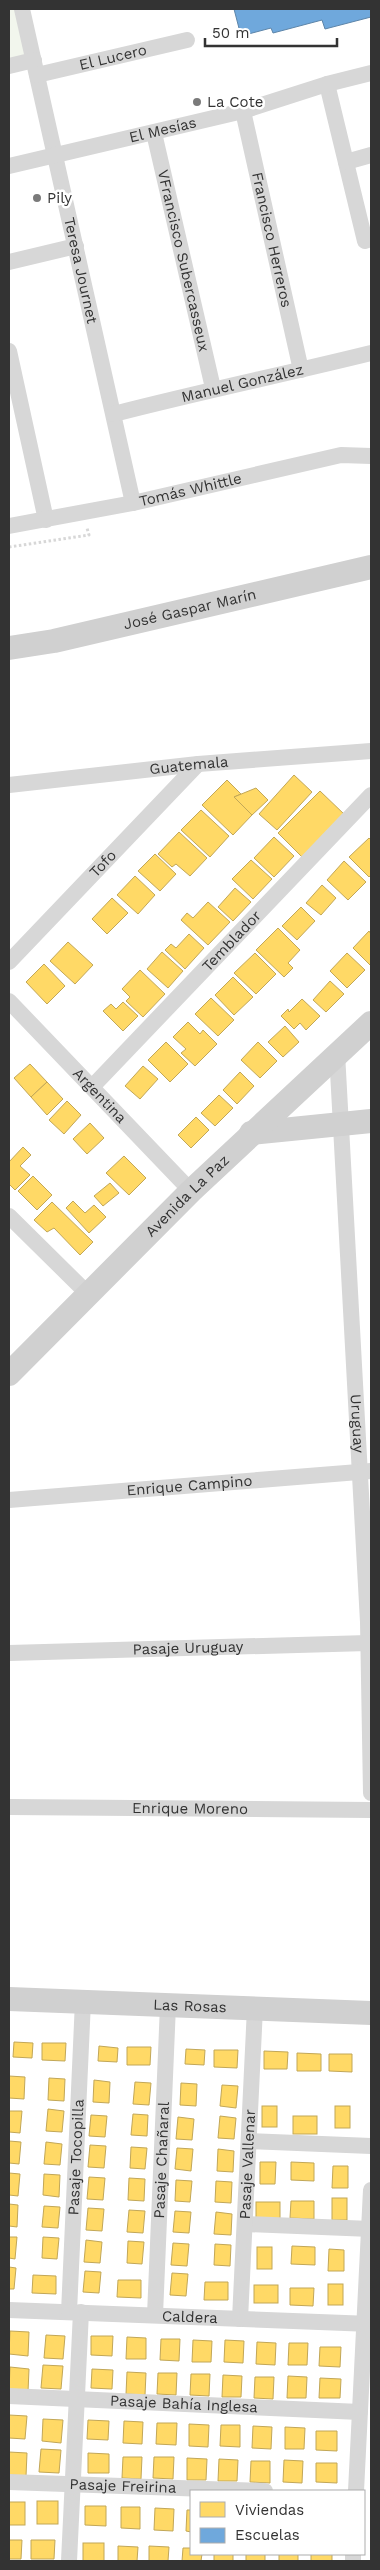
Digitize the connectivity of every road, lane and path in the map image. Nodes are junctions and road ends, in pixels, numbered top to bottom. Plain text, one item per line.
1 (22, 9) edge
2 (186, 40) dead end
3 (9, 66) edge
4 (36, 67) junction
5 (371, 74) edge
6 (327, 84) junction
7 (243, 111) junction
8 (154, 133) junction
9 (55, 154) junction
10 (371, 156) edge
11 (346, 162) junction
12 (9, 166) edge
13 (368, 240) edge
14 (76, 246) junction
15 (9, 262) edge
16 (9, 351) edge
17 (371, 352) edge
18 (301, 370) junction
19 (213, 388) junction
20 (114, 414) junction
21 (371, 456) edge
22 (133, 503) junction
23 (85, 512) junction
24 (46, 520) junction
25 (9, 526) edge
26 (9, 547) edge
27 (371, 567) edge
28 (9, 648) edge
29 (371, 751) edge
30 (198, 764) junction
31 (9, 785) edge
32 (371, 795) edge
33 (9, 962) edge
34 (9, 1001) edge
35 (371, 1023) edge
36 (337, 1054) junction
37 (92, 1087) junction
38 (371, 1121) edge
39 (341, 1123) junction
40 (251, 1133) junction
41 (191, 1191) junction
42 (9, 1216) edge
43 (89, 1295) junction
44 (9, 1374) edge
45 (365, 1471) edge
46 (9, 1500) edge
47 (368, 1643) junction
48 (9, 1653) edge
49 (371, 1794) edge
50 (9, 1807) edge
51 (371, 1810) edge
52 (9, 1998) edge
53 (83, 2001) junction
54 (168, 2005) junction
55 (255, 2008) junction
56 (371, 2013) edge
57 (249, 2140) junction
58 (371, 2146) edge
59 (371, 2190) edge
60 (245, 2224) junction
61 (370, 2229) edge
62 (9, 2310) edge
63 (75, 2312) junction
64 (155, 2315) junction
65 (240, 2319) junction
66 (368, 2324) edge
67 (9, 2396) edge
68 (75, 2399) junction
69 (360, 2412) junction
70 (9, 2482) edge
71 (72, 2484) junction
72 (237, 2490) edge
73 (356, 2490) edge
74 (70, 2561) edge

1 - 4 street, Teresa Journet
2 - 4 street, El Lucero
3 - 4 street, El Lucero
4 - 9 street, Teresa Journet
5 - 6 street, El Mesías
6 - 7 street, El Mesías
6 - 11 street
7 - 8 street, El Mesías
7 - 18 street, Francisco Herreros
8 - 9 street, El Mesías
8 - 19 street, VFrancisco Subercasseux
9 - 12 street, El Mesías
9 - 14 street, Teresa Journet
10 - 11 street
11 - 13 street
14 - 15 street
14 - 20 street, Teresa Journet
16 - 24 street
17 - 18 street, Manuel González
18 - 19 street, Manuel González
19 - 20 street, Manuel González
20 - 22 street, Teresa Journet
21 - 22 street, Tomás Whittle
22 - 23 street, Tomás Whittle
23 - 24 street, Tomás Whittle
23 - 26 path
24 - 25 street, Tomás Whittle
27 - 28 street, José Gaspar Marín
29 - 30 street, Guatemala
30 - 31 street, Guatemala
30 - 33 street, Tofo
32 - 37 street, Temblador
34 - 37 street, Argentina
35 - 36 street, Avenida La Paz
36 - 39 street, Uruguay
36 - 40 street, Avenida La Paz
37 - 41 street, Argentina
38 - 39 street
39 - 40 street
39 - 45 street, Uruguay
40 - 41 street, Avenida La Paz
41 - 43 street, Avenida La Paz
42 - 43 street
43 - 44 street, Avenida La Paz
45 - 46 street, Enrique Campino
45 - 47 street, Uruguay
47 - 48 street, Pasaje Uruguay
47 - 49 street, Uruguay
50 - 51 street, Enrique Moreno
52 - 53 street, Las Rosas
53 - 54 street, Las Rosas
53 - 63 street, Pasaje Tocopilla
54 - 55 street, Las Rosas
54 - 64 street, Pasaje Chañaral
55 - 56 street, Las Rosas
55 - 57 street, Pasaje Vallenar
57 - 58 street
57 - 60 street, Pasaje Vallenar
59 - 61 street
60 - 61 street
60 - 65 street, Pasaje Vallenar
61 - 66 street
62 - 63 street, Caldera
63 - 64 street, Caldera
63 - 68 street, Pasaje Tocopilla
64 - 65 street, Caldera
65 - 66 street, Caldera
66 - 69 street
67 - 68 street, Pasaje Bahía Inglesa
68 - 69 street, Pasaje Bahía Inglesa
68 - 71 street, Pasaje Tocopilla
69 - 73 street
70 - 71 street, Pasaje Freirina
71 - 72 street, Pasaje Freirina
71 - 74 street, Pasaje Tocopilla

